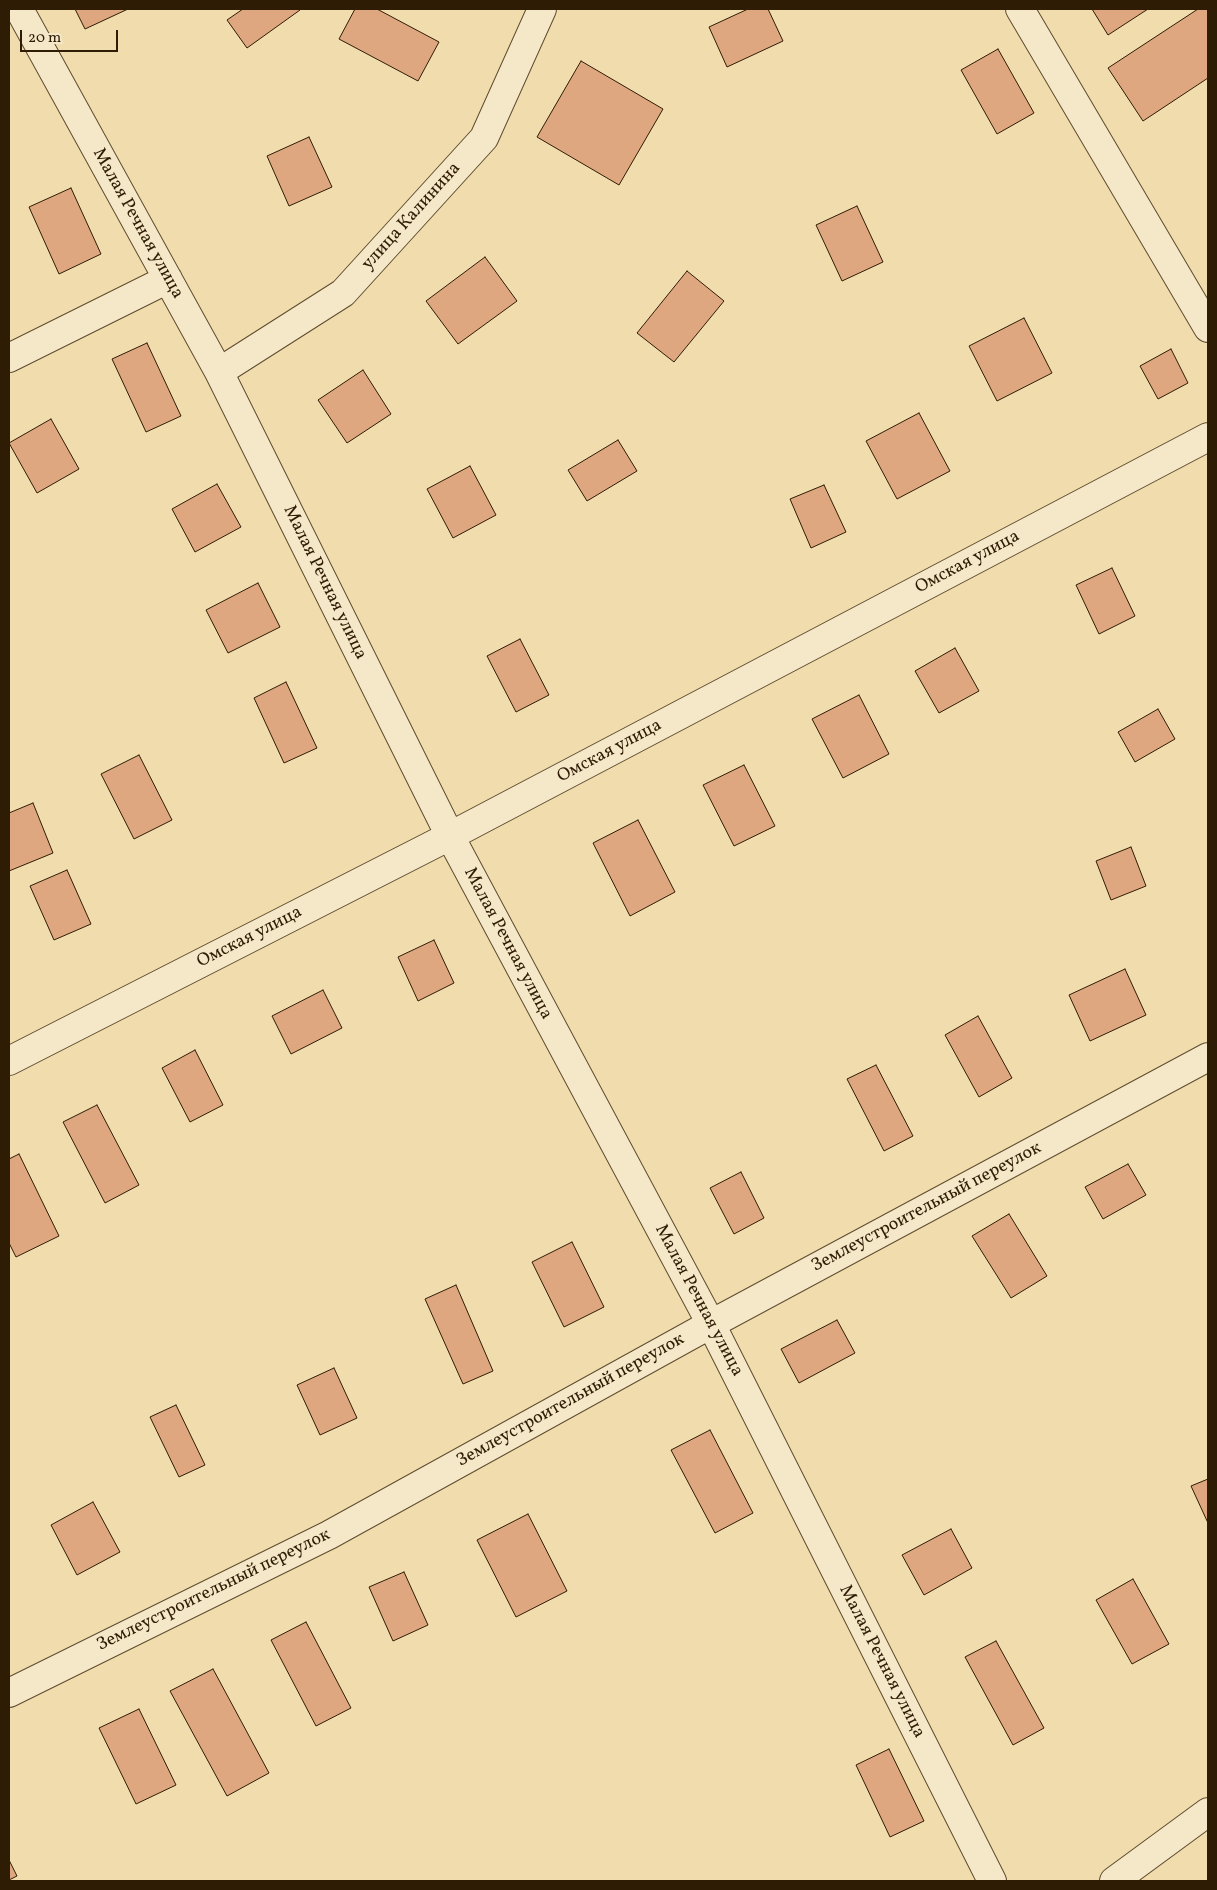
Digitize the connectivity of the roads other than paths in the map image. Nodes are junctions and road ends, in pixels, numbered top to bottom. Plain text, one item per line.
1 (19, 9) edge
2 (542, 9) edge
3 (1020, 9) edge
4 (168, 279) junction
5 (1208, 328) edge
6 (9, 358) edge
7 (219, 372) junction
8 (1208, 437) edge
9 (450, 836) junction
10 (1208, 1057) edge
11 (9, 1061) edge
12 (711, 1324) junction
13 (9, 1693) edge
14 (1208, 1812) edge
15 (992, 1881) edge
16 (1114, 1881) edge

1 - 4 street, Малая Речная улица
2 - 7 street, улица Калинина
3 - 5 street
4 - 6 street
4 - 7 street, Малая Речная улица
7 - 9 street, Малая Речная улица
8 - 9 street, Омская улица
9 - 11 street, Омская улица
9 - 12 street, Малая Речная улица
10 - 12 street, Землеустроительный переулок
12 - 13 street, Землеустроительный переулок
12 - 15 street, Малая Речная улица
14 - 16 street

